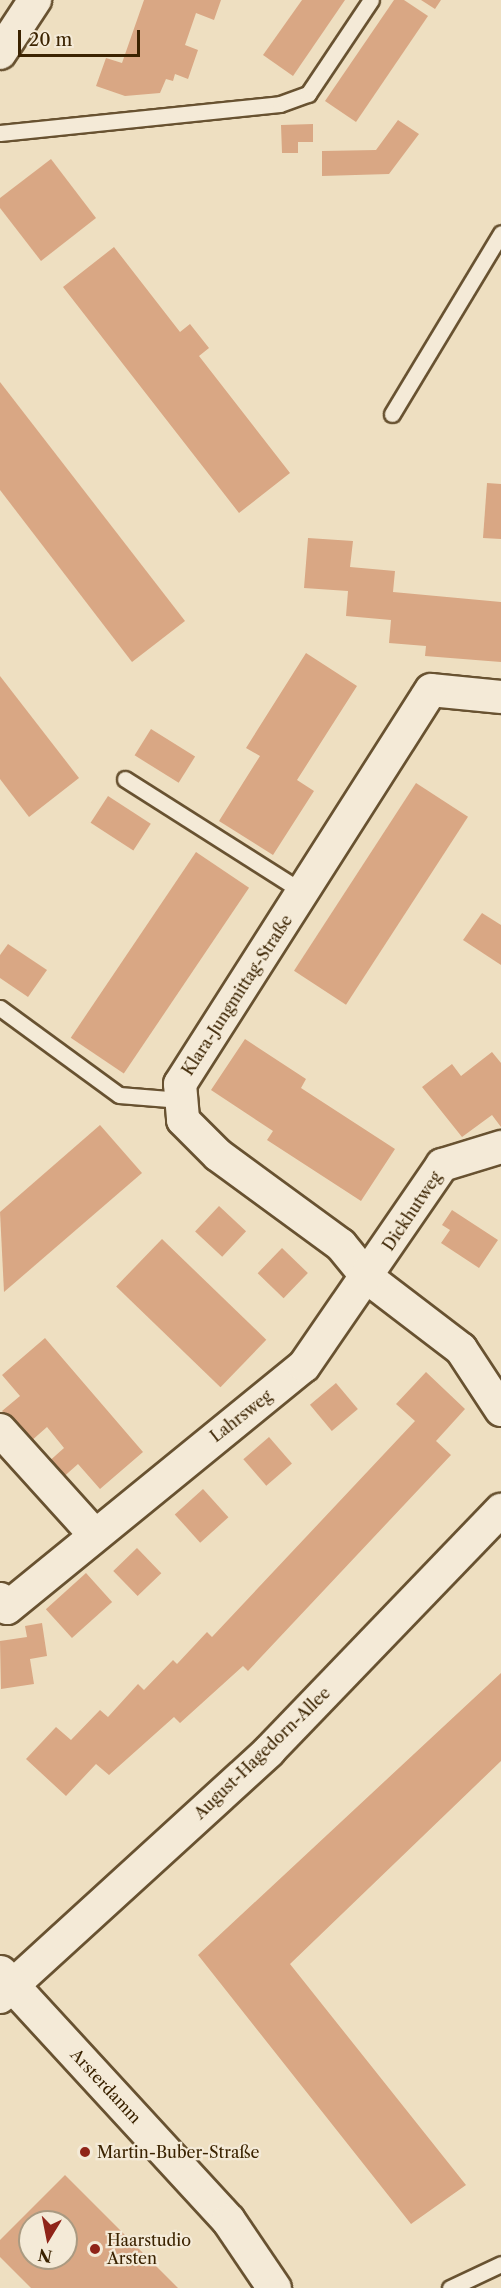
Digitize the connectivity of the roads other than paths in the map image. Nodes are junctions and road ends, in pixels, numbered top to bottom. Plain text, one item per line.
1 (35, 0) edge
2 (371, 0) edge
3 (0, 53) edge
4 (0, 133) edge
5 (501, 233) edge
6 (392, 414) dead end
7 (501, 697) edge
8 (125, 779) dead end
9 (303, 892) junction
10 (0, 1008) edge
11 (182, 1100) junction
12 (501, 1147) edge
13 (368, 1278) junction
14 (501, 1410) edge
15 (5, 1446) edge
16 (501, 1510) edge
17 (93, 1533) junction
18 (0, 1599) edge
19 (4, 1984) edge
20 (501, 2264) edge
21 (274, 2288) edge
22 (450, 2288) edge

1 - 3 street
2 - 4 lane
5 - 6 lane
7 - 9 street, Klara-Jungmittag-Straße
8 - 9 lane
9 - 11 street, Klara-Jungmittag-Straße
10 - 11 lane
11 - 13 street, Klara-Jungmittag-Straße
12 - 13 street, Dickhutweg
13 - 14 street, Klara-Jungmittag-Straße
13 - 17 street, Lahrsweg
15 - 17 street
16 - 19 street, August-Hagedorn-Allee
17 - 18 street, Lahrsweg
19 - 21 street, Arsterdamm
20 - 22 lane

